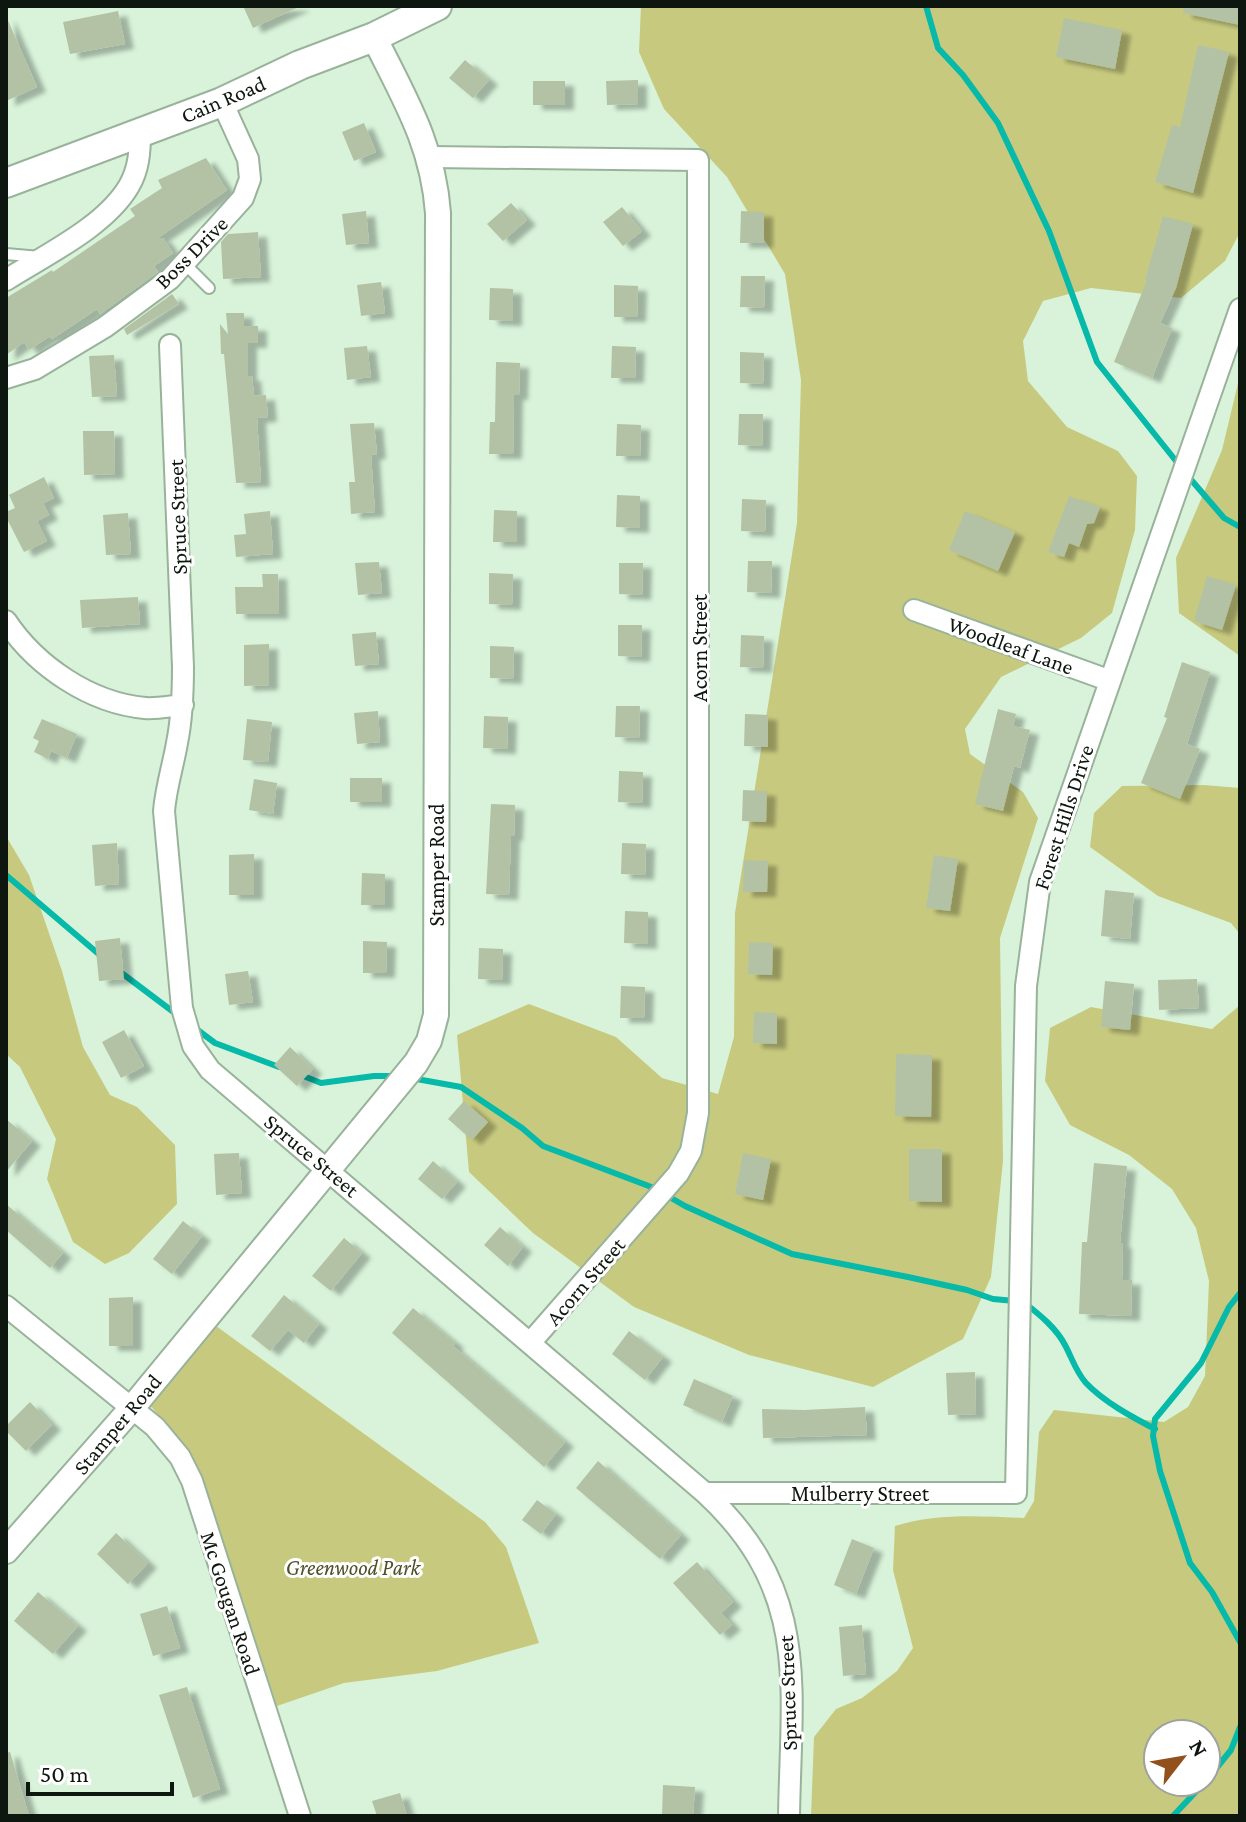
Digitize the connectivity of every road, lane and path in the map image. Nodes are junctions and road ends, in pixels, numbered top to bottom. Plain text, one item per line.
1 (437, 6) edge
2 (374, 37) junction
3 (222, 102) junction
4 (140, 132) junction
5 (430, 157) junction
6 (6, 183) edge
7 (6, 254) edge
8 (42, 257) junction
9 (184, 263) junction
10 (6, 280) edge
11 (209, 288) dead end
12 (1240, 309) edge
13 (170, 345) dead end
14 (6, 378) edge
15 (914, 610) dead end
16 (6, 621) edge
17 (1108, 680) junction
18 (183, 705) junction
19 (328, 1169) junction
20 (6, 1306) edge
21 (530, 1343) junction
22 (132, 1408) junction
23 (705, 1493) junction
24 (1016, 1493) joint
25 (6, 1551) edge
26 (300, 1816) edge
27 (789, 1816) edge

1 - 2 main road, Cain Road
2 - 3 main road, Cain Road
2 - 5 street, Stamper Road
3 - 4 main road, Cain Road
3 - 9 street, Boss Drive
4 - 6 main road, Cain Road
4 - 8 street
5 - 19 street, Stamper Road
5 - 21 street, Acorn Street
7 - 8 lane
8 - 10 street
9 - 11 lane
9 - 14 street, Boss Drive
12 - 17 street, Forest Hills Drive
13 - 18 street, Spruce Street
15 - 17 street, Woodleaf Lane
16 - 18 street
17 - 24 street, Forest Hills Drive
18 - 19 street, Spruce Street
19 - 21 street, Spruce Street
19 - 22 street, Stamper Road
20 - 22 street, Mc Gougan Road
21 - 23 street, Spruce Street
22 - 25 street, Stamper Road
22 - 26 street, Mc Gougan Road
23 - 24 street, Mulberry Street
23 - 27 street, Spruce Street

